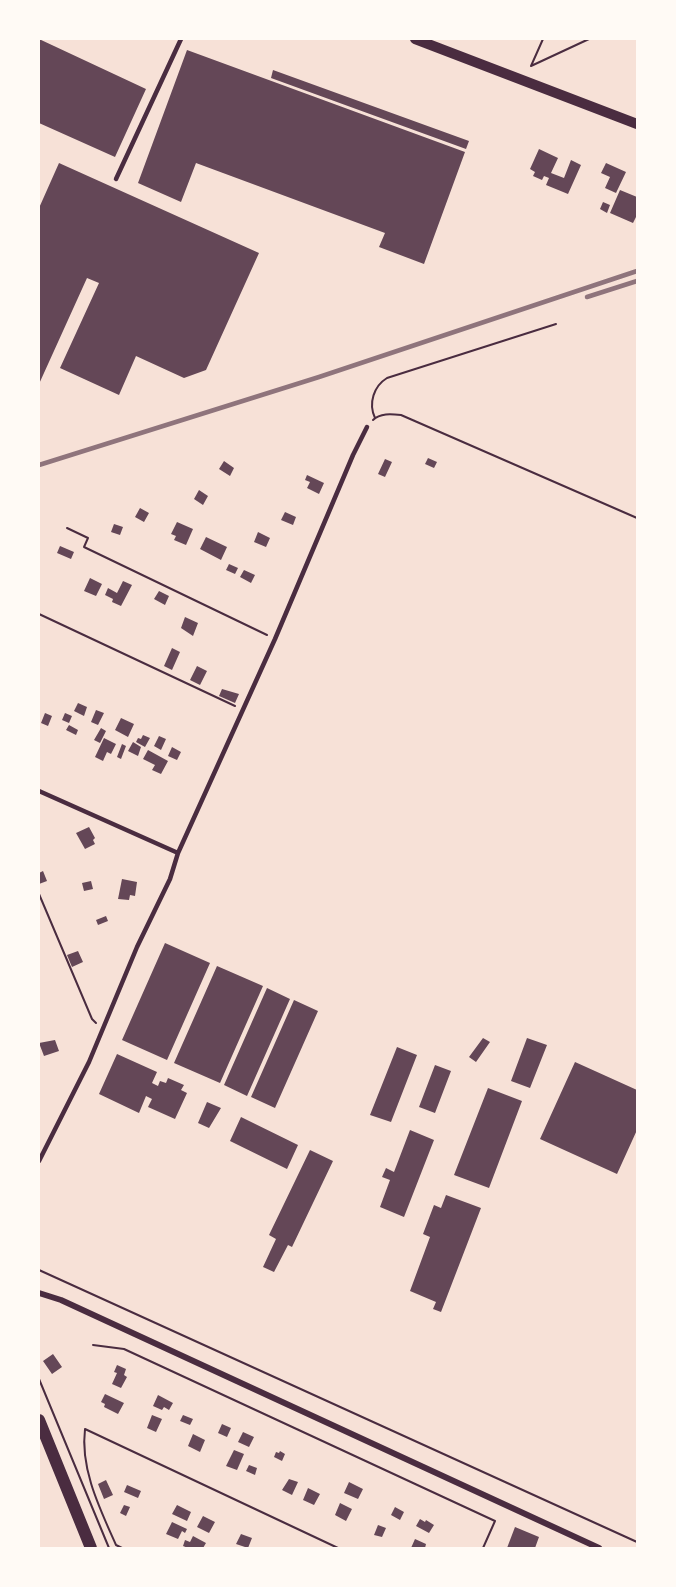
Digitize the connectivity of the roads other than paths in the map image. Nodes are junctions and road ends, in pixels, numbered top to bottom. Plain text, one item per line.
1 (182, 39) edge
2 (415, 39) edge
3 (637, 124) edge
4 (116, 179) dead end
5 (367, 427) road end
6 (39, 791) edge
7 (178, 853) junction
8 (39, 1161) edge
9 (39, 1293) edge
10 (39, 1420) edge
11 (91, 1548) edge
12 (599, 1548) edge

1 - 4 lane
2 - 3 street
5 - 7 lane
6 - 7 lane
7 - 8 lane
9 - 12 street
10 - 11 main road

